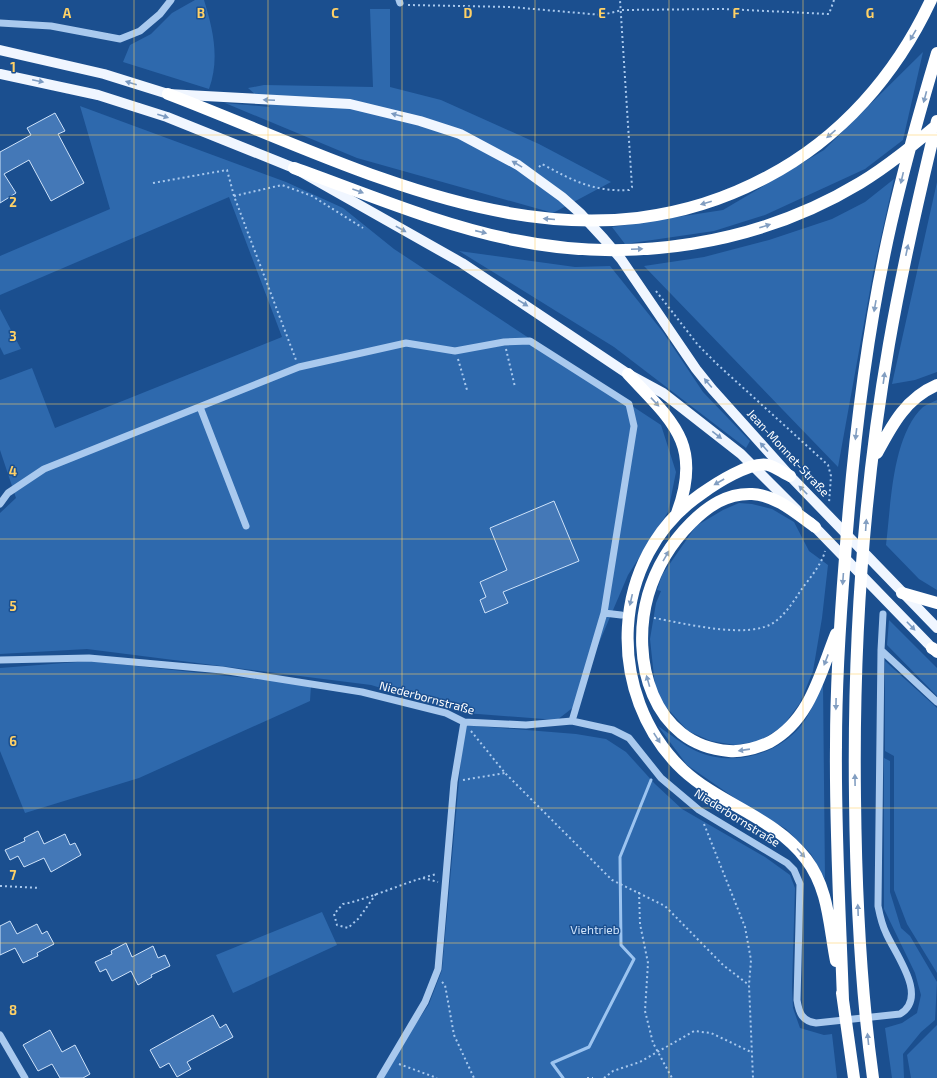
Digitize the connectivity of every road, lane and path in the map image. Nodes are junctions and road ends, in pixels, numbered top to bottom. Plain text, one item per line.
1 (171, 0) edge
2 (620, 0) edge
3 (834, 0) edge
4 (931, 0) edge
5 (400, 2) edge
6 (622, 10) junction
7 (0, 23) edge
8 (0, 50) edge
9 (937, 53) edge
10 (0, 74) edge
11 (168, 94) junction
12 (937, 121) edge
13 (937, 125) edge
14 (294, 168) junction
15 (538, 168) dead end
16 (153, 183) dead end
17 (234, 196) junction
18 (363, 228) dead end
19 (504, 342) junction
20 (455, 351) junction
21 (298, 367) junction
22 (628, 374) junction
23 (937, 386) edge
24 (514, 387) dead end
25 (468, 390) dead end
26 (200, 407) junction
27 (873, 461) junction
28 (754, 466) junction
29 (790, 476) junction
30 (0, 504) edge
31 (675, 517) junction
32 (246, 526) dead end
33 (815, 527) junction
34 (902, 593) junction
35 (937, 603) edge
36 (604, 613) junction
37 (883, 614) dead end
38 (621, 615) dead end
39 (840, 624) junction
40 (937, 628) edge
41 (881, 650) junction
42 (935, 651) edge
43 (0, 660) edge
44 (937, 702) edge
45 (572, 721) junction
46 (464, 722) junction
47 (505, 772) junction
48 (454, 782) junction
49 (699, 810) junction
50 (446, 872) junction
51 (422, 878) junction
52 (444, 884) junction
53 (0, 886) edge
54 (40, 888) dead end
55 (639, 892) junction
56 (376, 894) junction
57 (435, 976) junction
58 (749, 985) junction
59 (843, 1000) junction
60 (0, 1035) edge
61 (658, 1051) junction
62 (751, 1052) junction
63 (390, 1061) junction
64 (25, 1078) edge
65 (380, 1078) edge
66 (437, 1078) edge
67 (474, 1078) edge
68 (587, 1078) edge
69 (593, 1078) edge
70 (604, 1078) edge
71 (672, 1078) edge
72 (753, 1078) edge
73 (854, 1078) edge
74 (872, 1078) edge

1 - 7 street
2 - 6 path
3 - 6 path
4 -> 11 highway
5 - 6 path
6 - 15 path
11 -> 8 main road, Jean-Monnet-Straße
9 -> 39 highway
10 -> 14 main road
29 -> 11 main road, Jean-Monnet-Straße
27 -> 12 highway
14 -> 13 highway
14 -> 22 main road
16 - 17 path
17 - 18 path
17 - 21 path
19 - 20 street
19 - 24 path
19 - 36 street
20 - 21 street
20 - 25 path
21 - 26 street
22 -> 28 main road
22 -> 31 highway
23 - 27 highway
26 - 30 street
26 - 32 street
74 -> 27 highway
28 - 29 highway
28 -> 31 highway
28 - 33 main road
34 -> 29 main road, Jean-Monnet-Straße
31 -> 59 highway
39 -> 33 highway
33 -> 42 main road
34 - 35 highway
34 - 40 main road, Jean-Monnet-Straße
36 - 38 street
36 - 45 street
37 - 41 street, Niederbornstraße
39 -> 59 highway
41 - 44 street
41 - 49 street, Niederbornstraße
43 - 46 street, Niederbornstraße
45 - 46 street, Niederbornstraße
45 - 49 street, Niederbornstraße
46 - 47 path
46 - 48 street
47 - 48 path
47 - 55 path
48 - 50 street
49 - 58 path
50 - 51 path
50 - 52 street
51 - 52 path
51 - 56 path
52 - 57 street
53 - 54 path
55 - 58 path
55 - 61 path
56 - 56 path
57 - 63 street
57 - 67 path
58 - 62 path
59 - 73 highway
60 - 64 street
61 - 62 path
61 - 70 path
61 - 71 path
62 - 72 path
63 - 65 street
63 - 66 path
68 - 69 path

